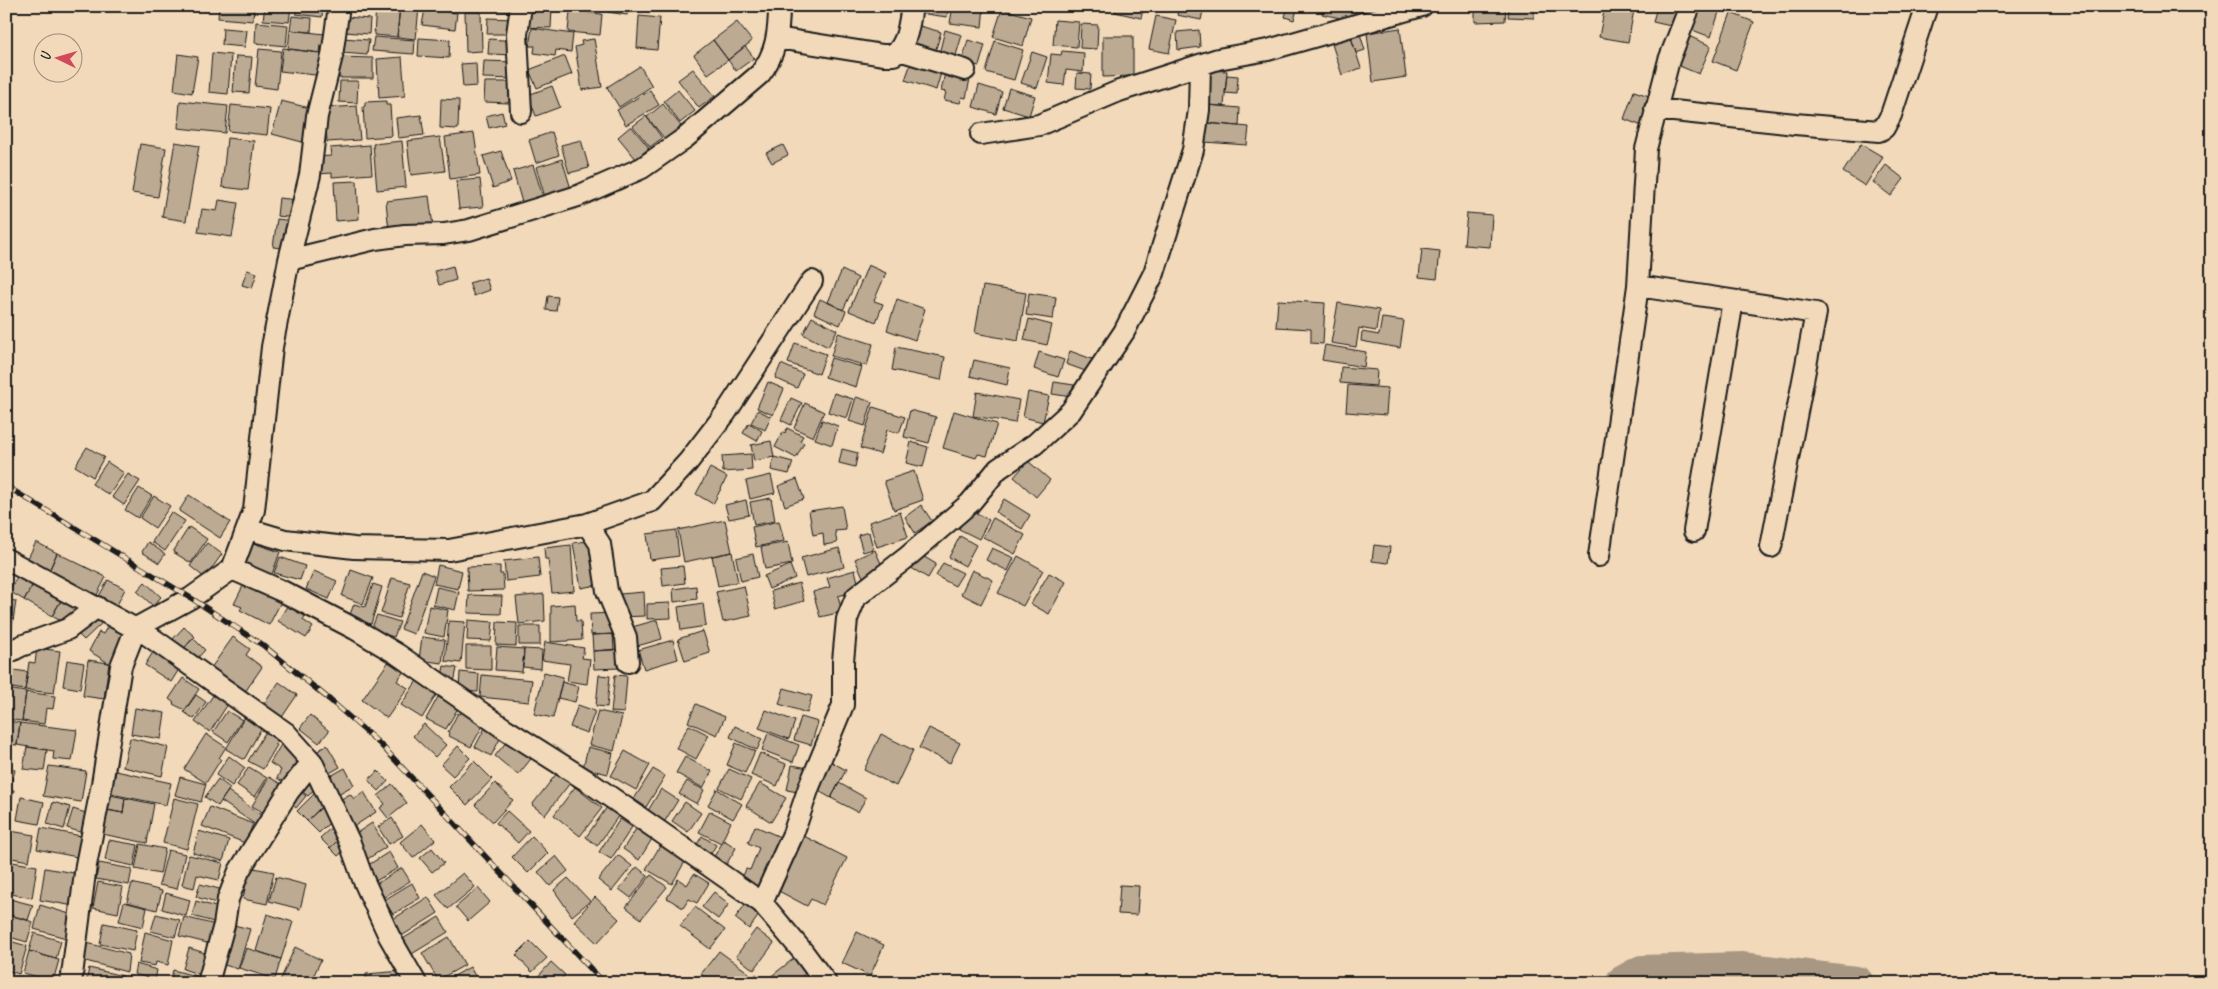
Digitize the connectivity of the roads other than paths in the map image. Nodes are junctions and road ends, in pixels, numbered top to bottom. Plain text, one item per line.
1 (339, 6) edge
2 (521, 6) edge
3 (778, 6) edge
4 (912, 6) edge
5 (1422, 6) edge
6 (1690, 6) edge
7 (1927, 6) edge
8 (777, 38) junction
9 (899, 50) junction
10 (1200, 65) junction
11 (965, 70) dead end
12 (1656, 109) junction
13 (521, 112) dead end
14 (981, 134) dead end
15 (289, 260) junction
16 (812, 281) dead end
17 (1638, 286) junction
18 (1733, 301) junction
19 (587, 524) junction
20 (248, 530) junction
21 (1694, 531) dead end
22 (1771, 547) dead end
23 (1599, 556) dead end
24 (6, 559) edge
25 (232, 569) junction
26 (97, 607) junction
27 (136, 628) junction
28 (6, 654) edge
29 (628, 662) dead end
30 (312, 762) junction
31 (762, 903) junction
32 (71, 983) edge
33 (208, 983) edge
34 (416, 983) edge
35 (826, 983) edge

1 - 15 street
2 - 13 street
3 - 8 street
4 - 9 street
5 - 10 street
6 - 12 street
7 - 12 street
8 - 9 street
8 - 15 street
9 - 11 street
10 - 14 street
10 - 31 street
12 - 17 street
15 - 20 street
16 - 19 street
17 - 18 street
17 - 23 street
18 - 21 street
18 - 22 street
19 - 20 street
19 - 29 street
20 - 25 street
24 - 26 street
25 - 27 street
25 - 31 street
26 - 27 street
26 - 28 street
27 - 30 street
27 - 32 street
30 - 33 street
30 - 34 street
31 - 35 street

